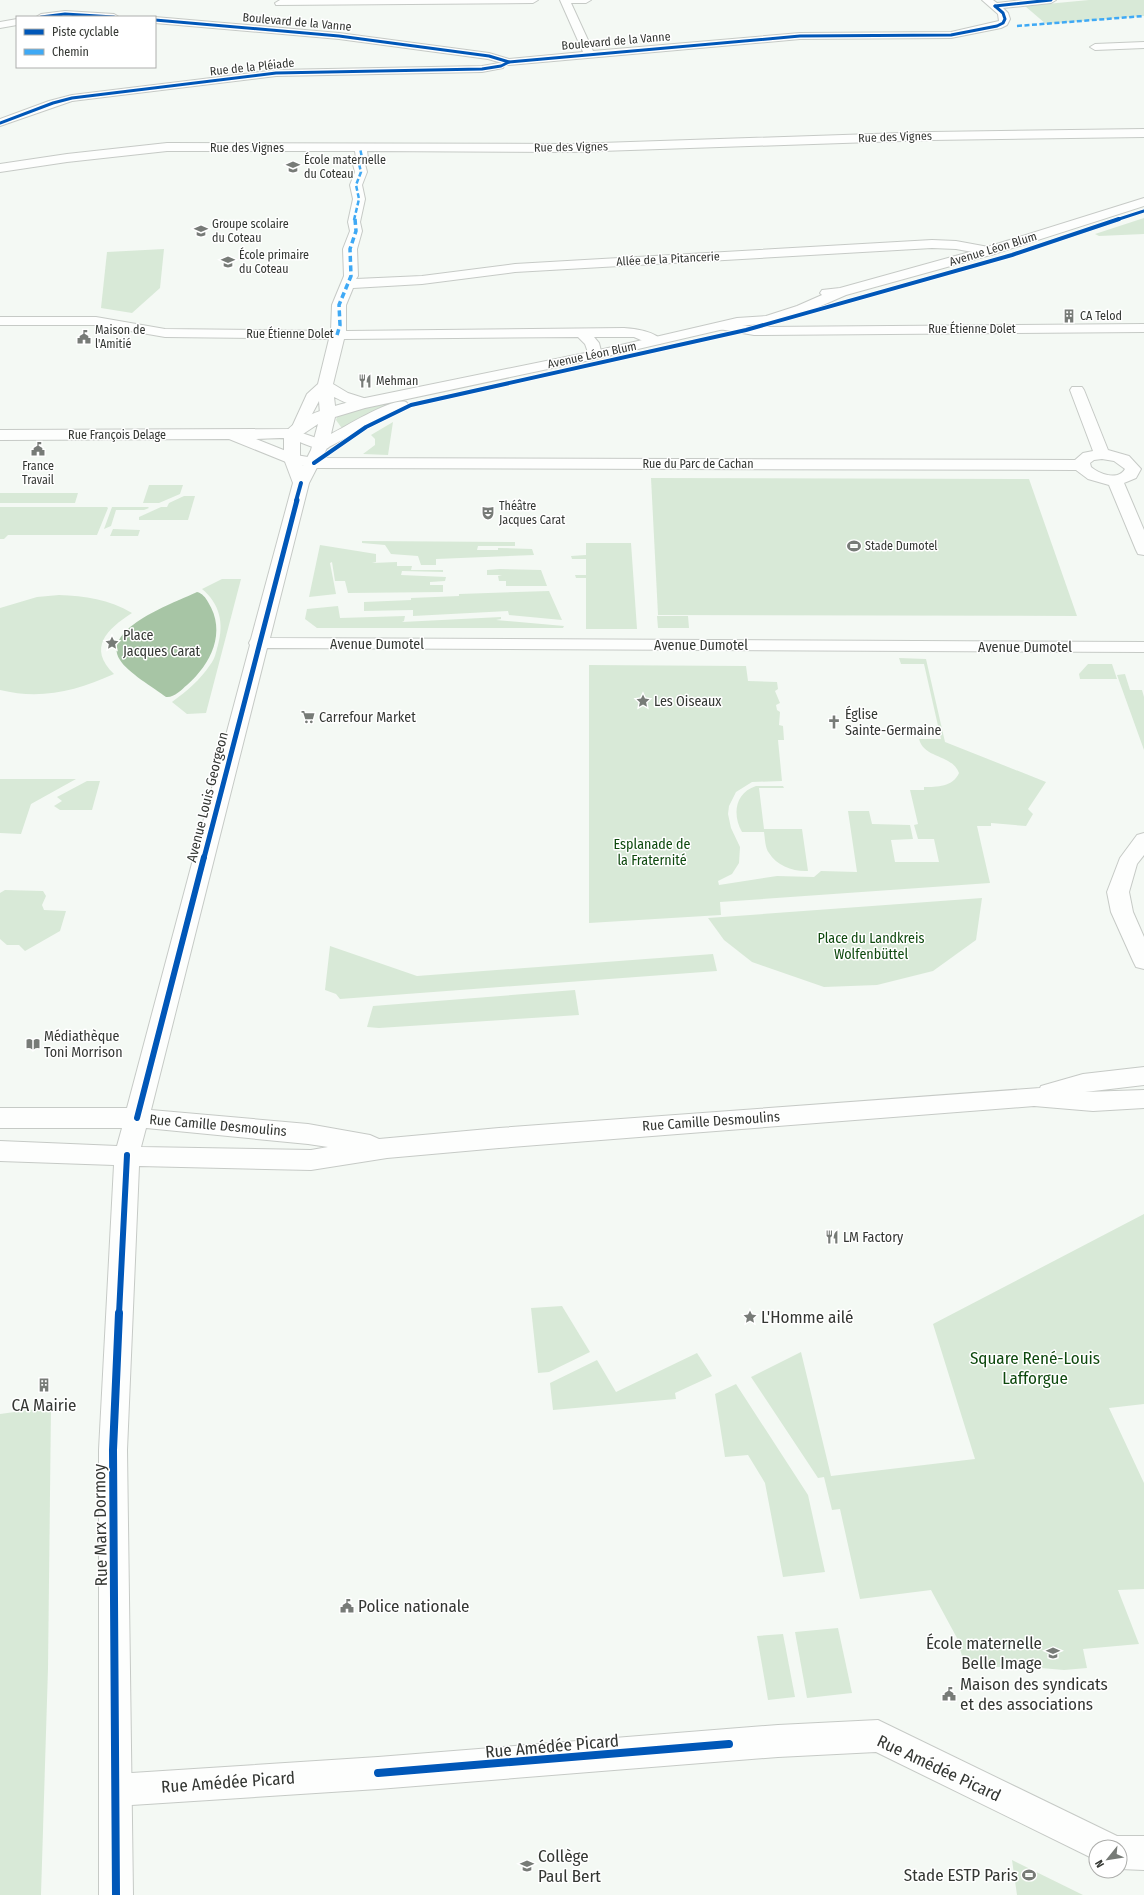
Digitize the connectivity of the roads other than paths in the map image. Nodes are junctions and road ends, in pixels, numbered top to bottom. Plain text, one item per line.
1 (533, 0) edge
2 (565, 0) edge
3 (586, 0) edge
4 (1051, 0) edge
5 (280, 1) edge
6 (991, 3) edge
7 (48, 16) edge
8 (98, 16) edge
9 (156, 20) edge
10 (16, 22) edge
11 (276, 23) junction
12 (0, 25) edge
13 (1144, 45) edge
14 (1094, 47) dead end
15 (588, 52) dead end
16 (510, 62) junction
17 (0, 123) edge
18 (1144, 133) edge
19 (360, 148) junction
20 (0, 168) edge
21 (1144, 202) edge
22 (989, 251) junction
23 (347, 284) junction
24 (841, 292) junction
25 (787, 314) junction
26 (0, 322) edge
27 (730, 324) junction
28 (1144, 328) edge
29 (800, 331) junction
30 (581, 332) junction
31 (337, 335) junction
32 (655, 341) junction
33 (595, 354) junction
34 (325, 386) junction
35 (447, 386) junction
36 (1077, 390) dead end
37 (365, 403) junction
38 (328, 414) junction
39 (295, 432) junction
40 (0, 435) edge
41 (233, 435) junction
42 (322, 445) junction
43 (1102, 454) junction
44 (292, 459) junction
45 (314, 463) junction
46 (1082, 465) junction
47 (1138, 469) edge
48 (1114, 480) junction
49 (301, 483) junction
50 (1144, 550) edge
51 (258, 643) junction
52 (1144, 647) edge
53 (1144, 840) edge
54 (1144, 961) edge
55 (1144, 1076) edge
56 (1034, 1097) junction
57 (1144, 1099) edge
58 (0, 1118) edge
59 (137, 1118) junction
60 (387, 1148) junction
61 (0, 1151) edge
62 (128, 1155) junction
63 (116, 1790) junction
64 (1089, 1839) edge
65 (1128, 1852) edge
66 (1144, 1853) edge
67 (116, 1895) edge

1 - 5 street
2 - 3 street
2 - 15 street
4 - 6 street, Boulevard de la Vanne
5 - 11 street
6 - 16 street, Boulevard de la Vanne
7 - 8 street
9 - 11 street, Boulevard de la Vanne
10 - 12 street
11 - 16 street, Boulevard de la Vanne
13 - 14 street
16 - 17 street, Rue de la Pléiade
18 - 19 street, Rue des Vignes
19 - 20 street, Rue des Vignes
19 - 23 street
21 - 22 street, Avenue Léon Blum
22 - 23 street, Allée de la Pitancerie
22 - 24 street, Avenue Léon Blum
23 - 31 street
24 - 25 street, Avenue Léon Blum
24 - 27 street, Avenue Léon Blum
25 - 27 street, Avenue Léon Blum
25 - 29 street
26 - 31 street, Rue Étienne Dolet
27 - 29 street, Rue Étienne Dolet
27 - 32 street, Avenue Léon Blum
28 - 29 street, Rue Étienne Dolet
30 - 31 street, Rue Étienne Dolet
30 - 32 street, Rue Étienne Dolet
30 - 33 street
31 - 34 street
32 - 33 street, Avenue Léon Blum
33 - 35 street, Avenue Léon Blum
34 - 37 street
34 - 38 street
34 - 39 street
35 - 37 street, Avenue Léon Blum
35 - 42 street, Avenue Léon Blum
36 - 43 street
37 - 38 street, Avenue Léon Blum
38 - 39 street
38 - 42 street, Avenue Louis Georgeon
39 - 41 street, Rue François Delage
39 - 42 street, Rue François Delage
39 - 44 street
40 - 41 street, Rue François Delage
41 - 44 street, Rue François Delage
42 - 45 street, Avenue Louis Georgeon
43 - 46 street
43 - 47 street
44 - 45 street, Rue François Delage
44 - 49 street
45 - 46 street, Rue du Parc de Cachan
45 - 49 street, Avenue Louis Georgeon
46 - 48 street
47 - 48 street
48 - 50 street
49 - 51 street, Avenue Louis Georgeon
51 - 52 street, Avenue Dumotel
51 - 59 street, Avenue Louis Georgeon
53 - 54 street
55 - 56 street, Rue Camille Desmoulins
56 - 57 street, Rue Camille Desmoulins
56 - 60 street, Rue Camille Desmoulins
58 - 59 street, Rue Camille Desmoulins
59 - 60 street, Rue Camille Desmoulins
59 - 62 street, Avenue Louis Georgeon
60 - 62 street, Rue Camille Desmoulins
61 - 62 street, Rue Camille Desmoulins
62 - 63 street, Rue Marx Dormoy
63 - 64 street, Rue Amédée Picard
63 - 67 street, Rue Marx Dormoy
65 - 66 street

